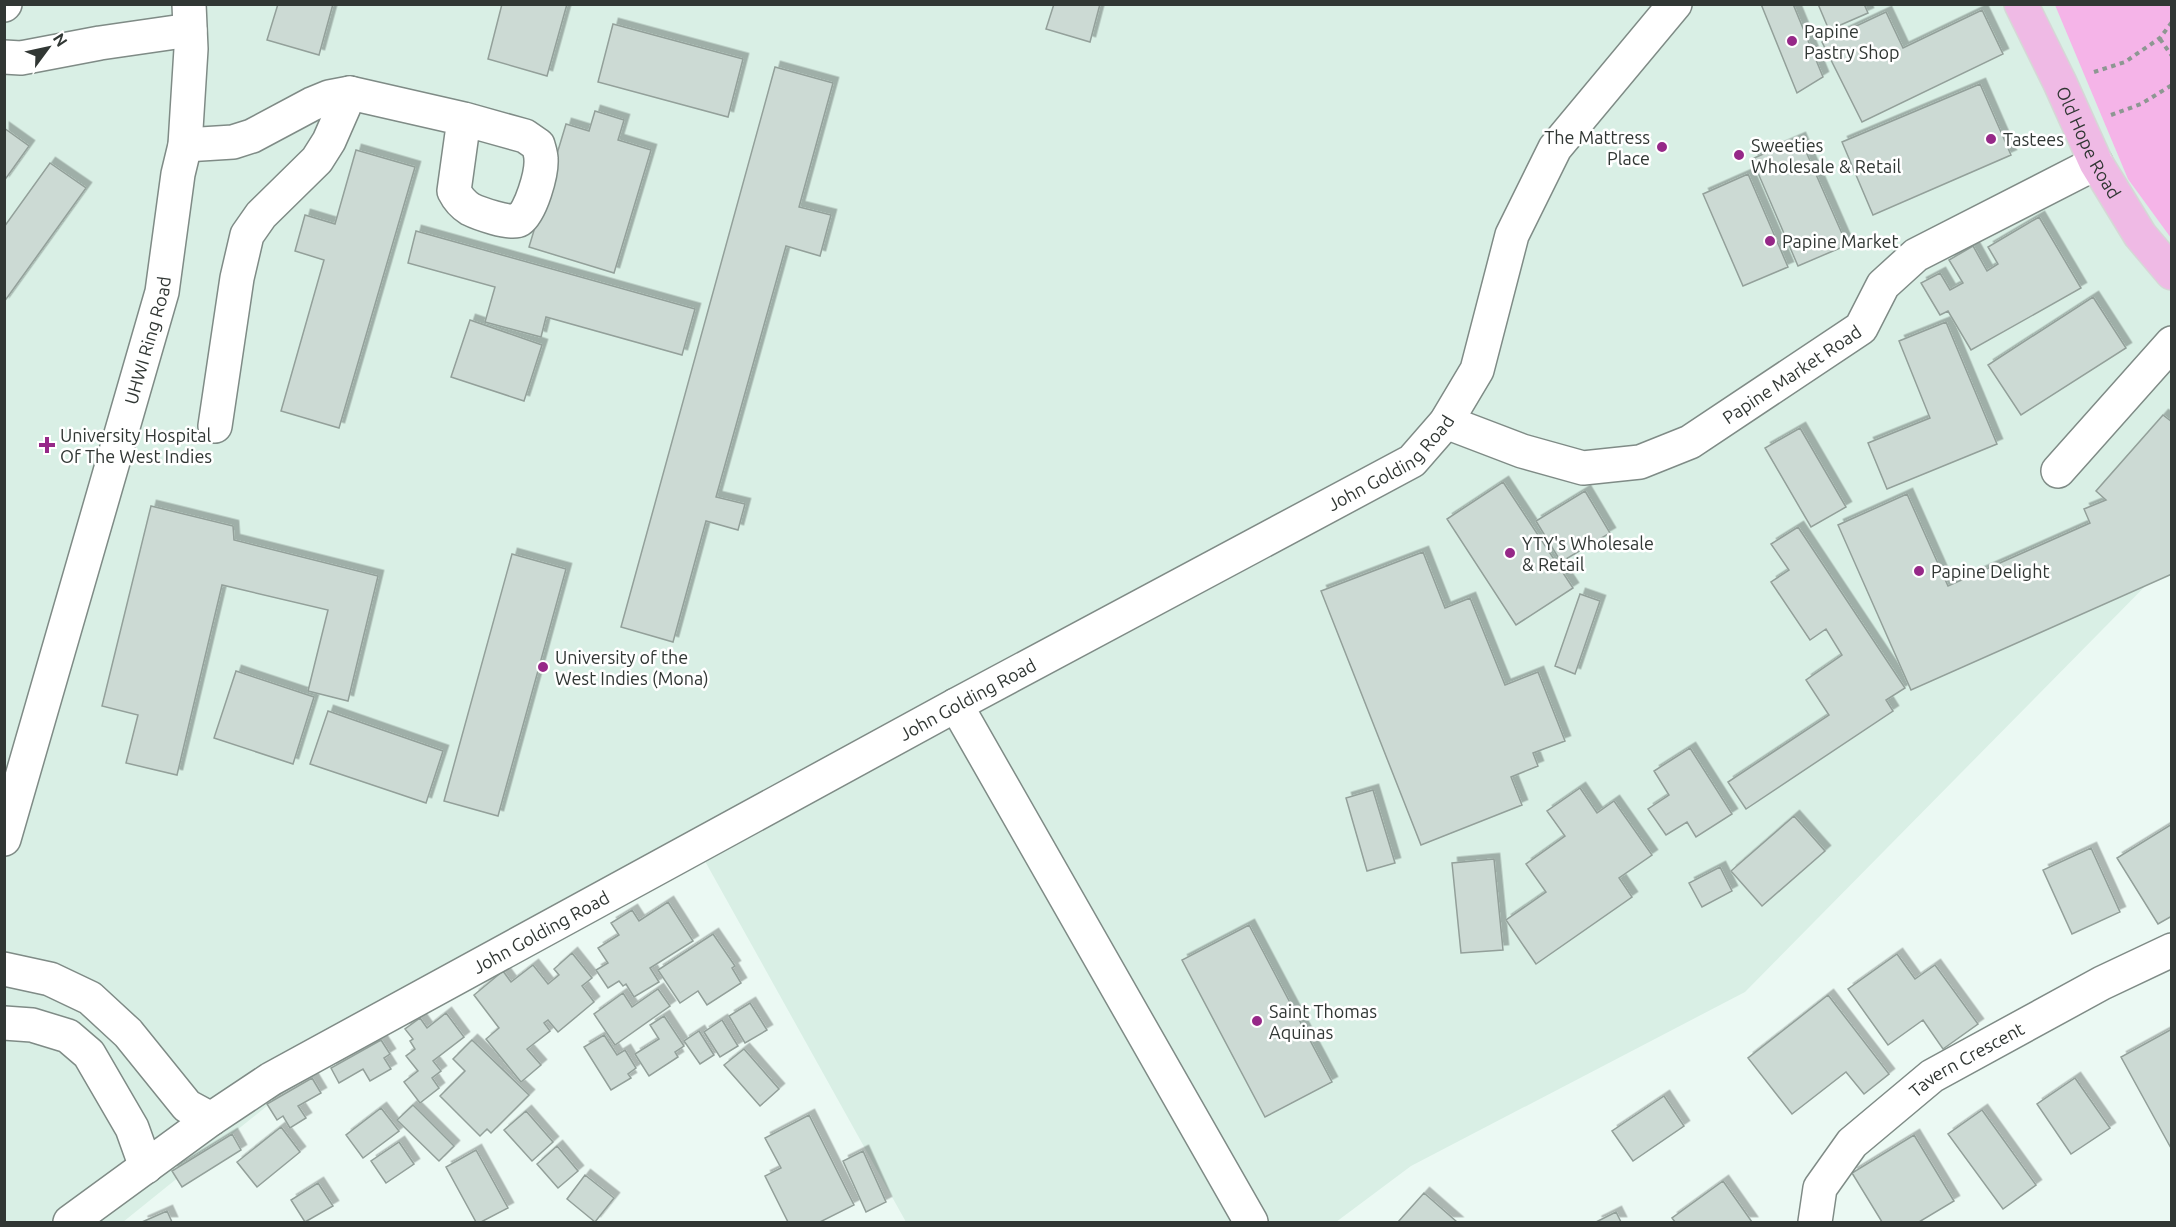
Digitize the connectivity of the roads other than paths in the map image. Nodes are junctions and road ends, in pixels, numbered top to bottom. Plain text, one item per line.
1 (1675, 4) edge
2 (2021, 4) edge
3 (189, 17) edge
4 (4, 57) edge
5 (350, 93) junction
6 (464, 119) dead end
7 (185, 145) junction
8 (2096, 163) junction
9 (2172, 273) edge
10 (2172, 343) edge
11 (1446, 422) junction
12 (215, 426) dead end
13 (2058, 471) dead end
14 (956, 705) junction
15 (4, 839) edge
16 (2172, 950) edge
17 (4, 969) edge
18 (4, 1023) edge
19 (211, 1119) junction
20 (146, 1167) junction
21 (70, 1222) edge
22 (1251, 1222) edge
23 (1815, 1222) edge

1 - 11 street, John Golding Road
2 - 8 main road, Old Hope Road
3 - 4 street
3 - 7 street, UHWI Ring Road
5 - 6 street
5 - 7 street
5 - 12 street
7 - 15 street, UHWI Ring Road
8 - 9 main road, Old Hope Road
8 - 11 street, Papine Market Road
10 - 13 street
11 - 14 street, John Golding Road
14 - 19 street, John Golding Road
14 - 22 street
16 - 23 street, Tavern Crescent
17 - 19 street
18 - 20 street
19 - 20 street, John Golding Road
20 - 21 street, John Golding Road

